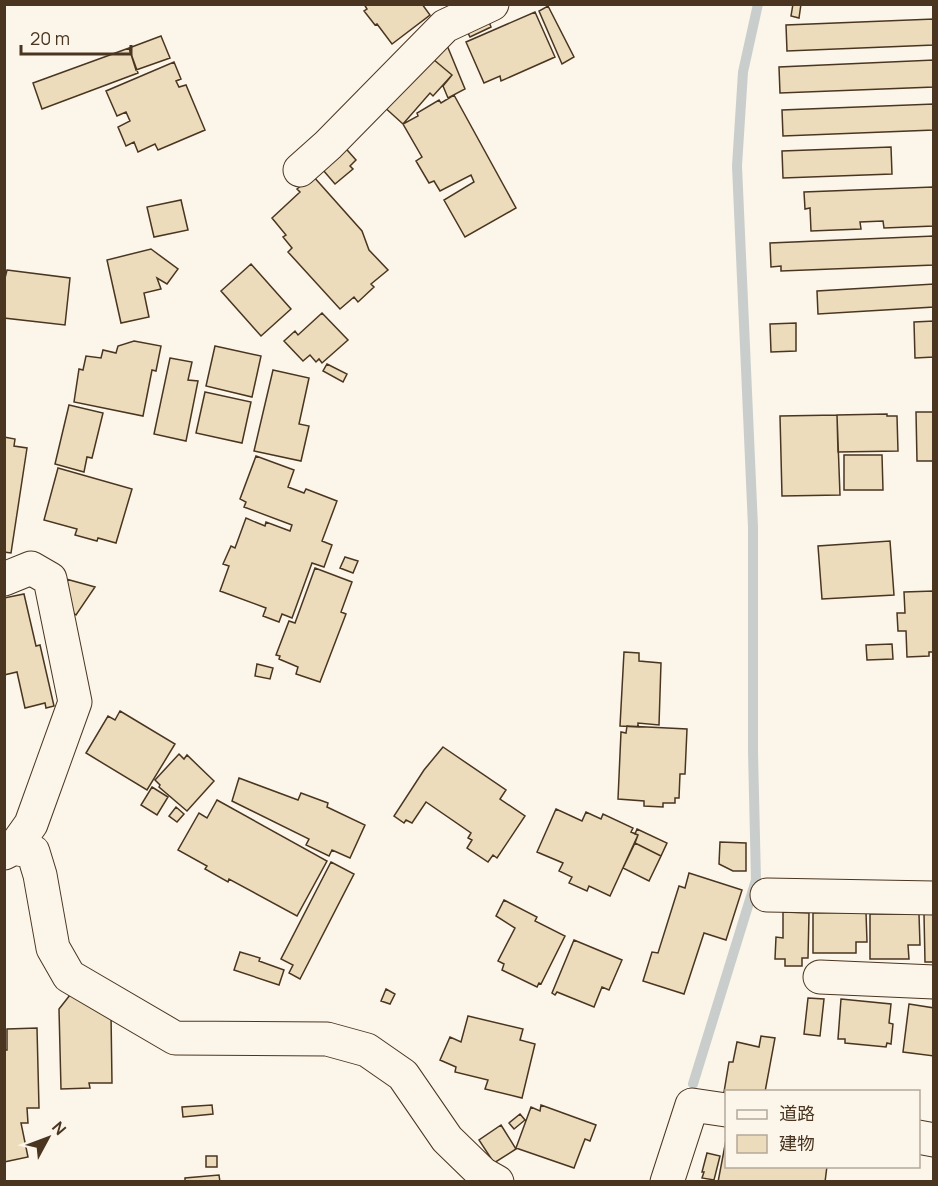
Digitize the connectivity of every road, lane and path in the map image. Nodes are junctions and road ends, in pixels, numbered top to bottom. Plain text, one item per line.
1 (492, 4) edge
2 (300, 170) dead end
3 (4, 579) edge
4 (9, 850) edge
5 (767, 895) dead end
6 (933, 898) edge
7 (820, 977) dead end
8 (933, 982) edge
9 (725, 1110) edge
10 (496, 1182) edge
11 (668, 1182) edge

1 - 2 street
3 - 4 street
4 - 10 street
5 - 6 street
7 - 8 street
9 - 11 street

